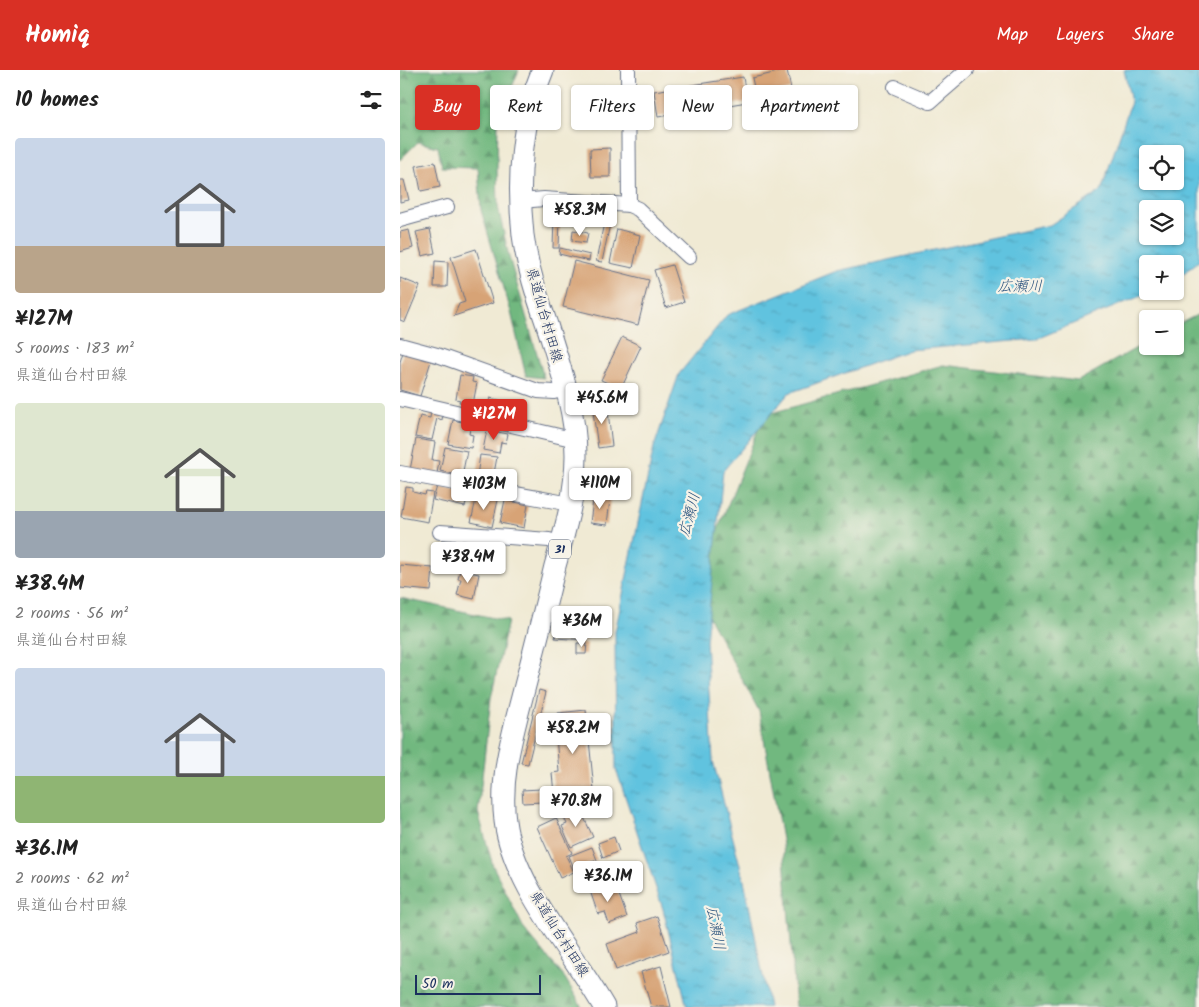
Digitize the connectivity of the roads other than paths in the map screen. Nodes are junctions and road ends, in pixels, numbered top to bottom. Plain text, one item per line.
1 (544, 70) edge
2 (628, 70) edge
3 (967, 70) edge
4 (895, 88) dead end
5 (522, 201) junction
6 (628, 205) junction
7 (447, 207) dead end
8 (400, 220) edge
9 (689, 257) dead end
10 (400, 345) edge
11 (566, 389) junction
12 (400, 399) edge
13 (576, 440) junction
14 (400, 473) edge
15 (570, 504) junction
16 (440, 532) dead end
17 (562, 543) junction
18 (604, 1007) edge

1 - 5 main road, 県道仙台村田線 / 31
2 - 6 street
3 - 4 street
5 - 6 street
5 - 11 main road, 県道仙台村田線 / 31
6 - 9 street
7 - 8 street
10 - 11 street
11 - 13 main road, 県道仙台村田線 / 31
12 - 13 street
13 - 15 main road, 県道仙台村田線 / 31
14 - 15 street
15 - 17 main road, 県道仙台村田線 / 31
16 - 17 street
17 - 18 main road, 県道仙台村田線 / 31

